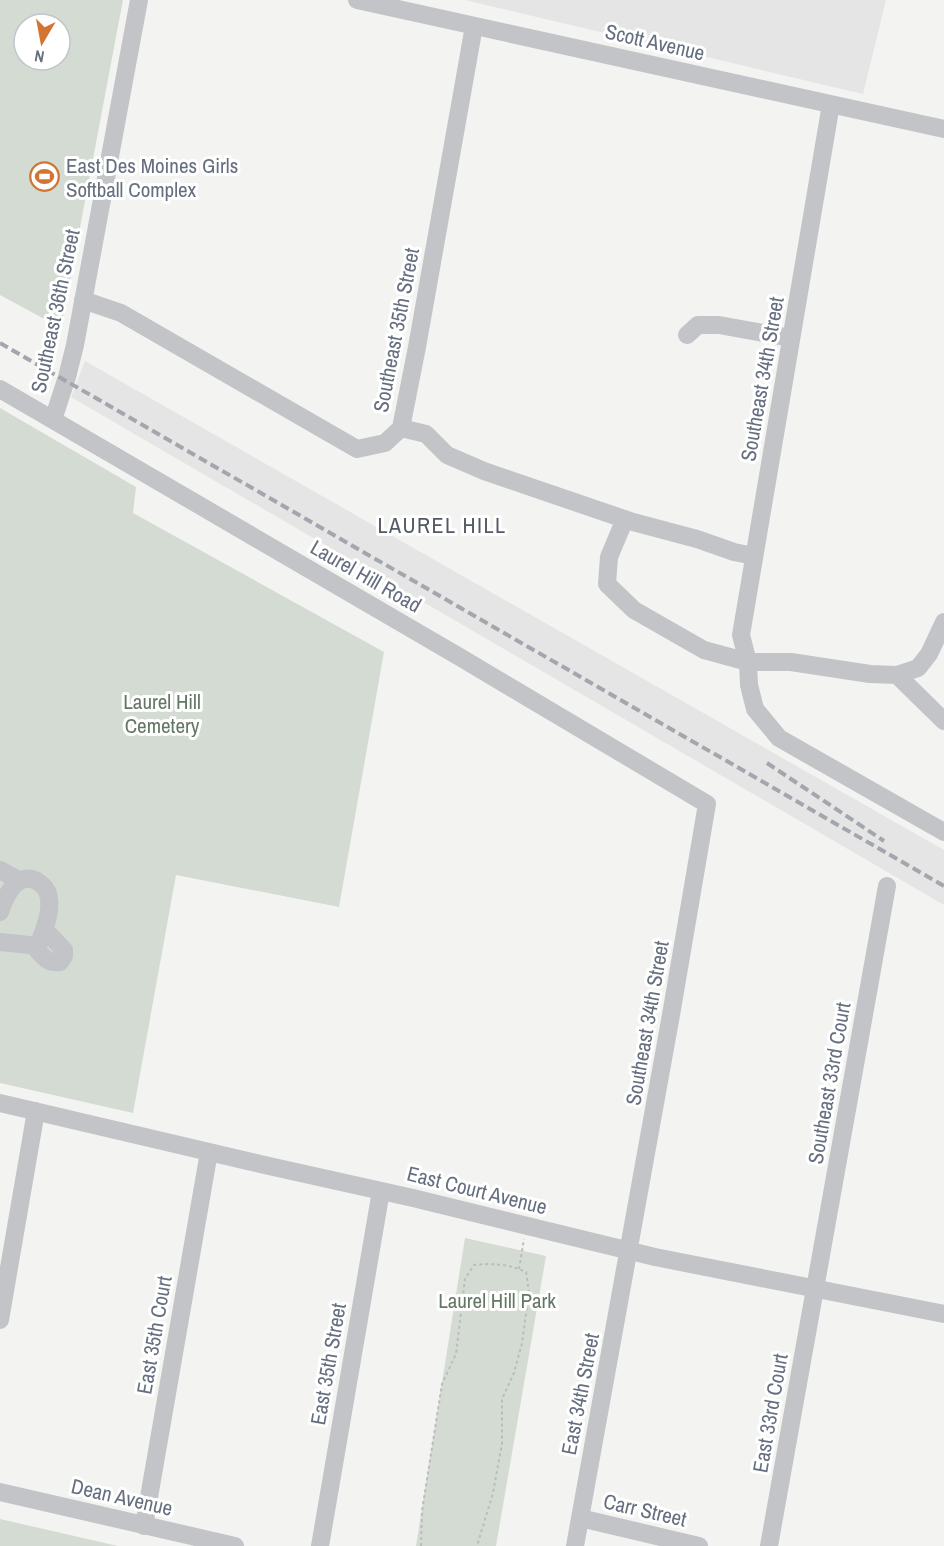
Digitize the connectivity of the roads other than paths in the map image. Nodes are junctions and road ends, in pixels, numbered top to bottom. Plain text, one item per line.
1 (139, 0) edge
2 (357, 0) edge
3 (474, 26) junction
4 (831, 104) junction
5 (944, 129) edge
6 (83, 300) junction
7 (687, 335) dead end
8 (791, 338) junction
9 (0, 389) edge
10 (53, 420) junction
11 (401, 428) junction
12 (625, 519) junction
13 (754, 556) junction
14 (944, 622) edge
15 (748, 662) junction
16 (897, 675) junction
17 (944, 721) edge
18 (708, 804) joint
19 (944, 832) edge
20 (0, 870) edge
21 (20, 881) junction
22 (887, 886) dead end
23 (0, 912) edge
24 (44, 929) junction
25 (0, 942) edge
26 (33, 946) junction
27 (0, 1102) edge
28 (36, 1111) junction
29 (208, 1152) junction
30 (381, 1191) junction
31 (629, 1251) junction
32 (815, 1289) junction
33 (944, 1314) edge
34 (0, 1320) edge
35 (0, 1492) edge
36 (580, 1518) junction
37 (144, 1526) junction
38 (235, 1546) edge
39 (320, 1546) edge
40 (575, 1546) edge
41 (699, 1546) edge
42 (769, 1546) edge

1 - 6 street, Southeast 36th Street
2 - 3 street, Scott Avenue
3 - 4 street, Scott Avenue
3 - 11 street, Southeast 35th Street
4 - 5 street, Scott Avenue
4 - 8 street, Southeast 34th Street
6 - 10 street, Southeast 36th Street
6 - 11 street, Southeast 35th Street
7 - 8 street
8 - 13 street, Southeast 34th Street
9 - 10 street, Laurel Hill Road
10 - 18 street, Laurel Hill Road
11 - 12 street
12 - 13 street
12 - 15 street
13 - 15 street, Southeast 34th Street
14 - 16 street
15 - 16 street
15 - 19 street, Southeast 34th Street
16 - 17 street
18 - 31 street, Southeast 34th Street
20 - 21 street
21 - 23 street
21 - 24 street
22 - 32 street, Southeast 33rd Court
24 - 26 street
24 - 26 street
25 - 26 street
27 - 28 street, East Court Avenue
28 - 29 street, East Court Avenue
28 - 34 street
29 - 30 street, East Court Avenue
29 - 37 street, East 35th Court
30 - 31 street, East Court Avenue
30 - 39 street, East 35th Street
31 - 32 street, East Court Avenue
31 - 36 street, East 34th Street
32 - 33 street, East Court Avenue
32 - 42 street, East 33rd Court
35 - 37 street, Dean Avenue
36 - 40 street, East 34th Street
36 - 41 street, Carr Street
37 - 38 street, Dean Avenue

